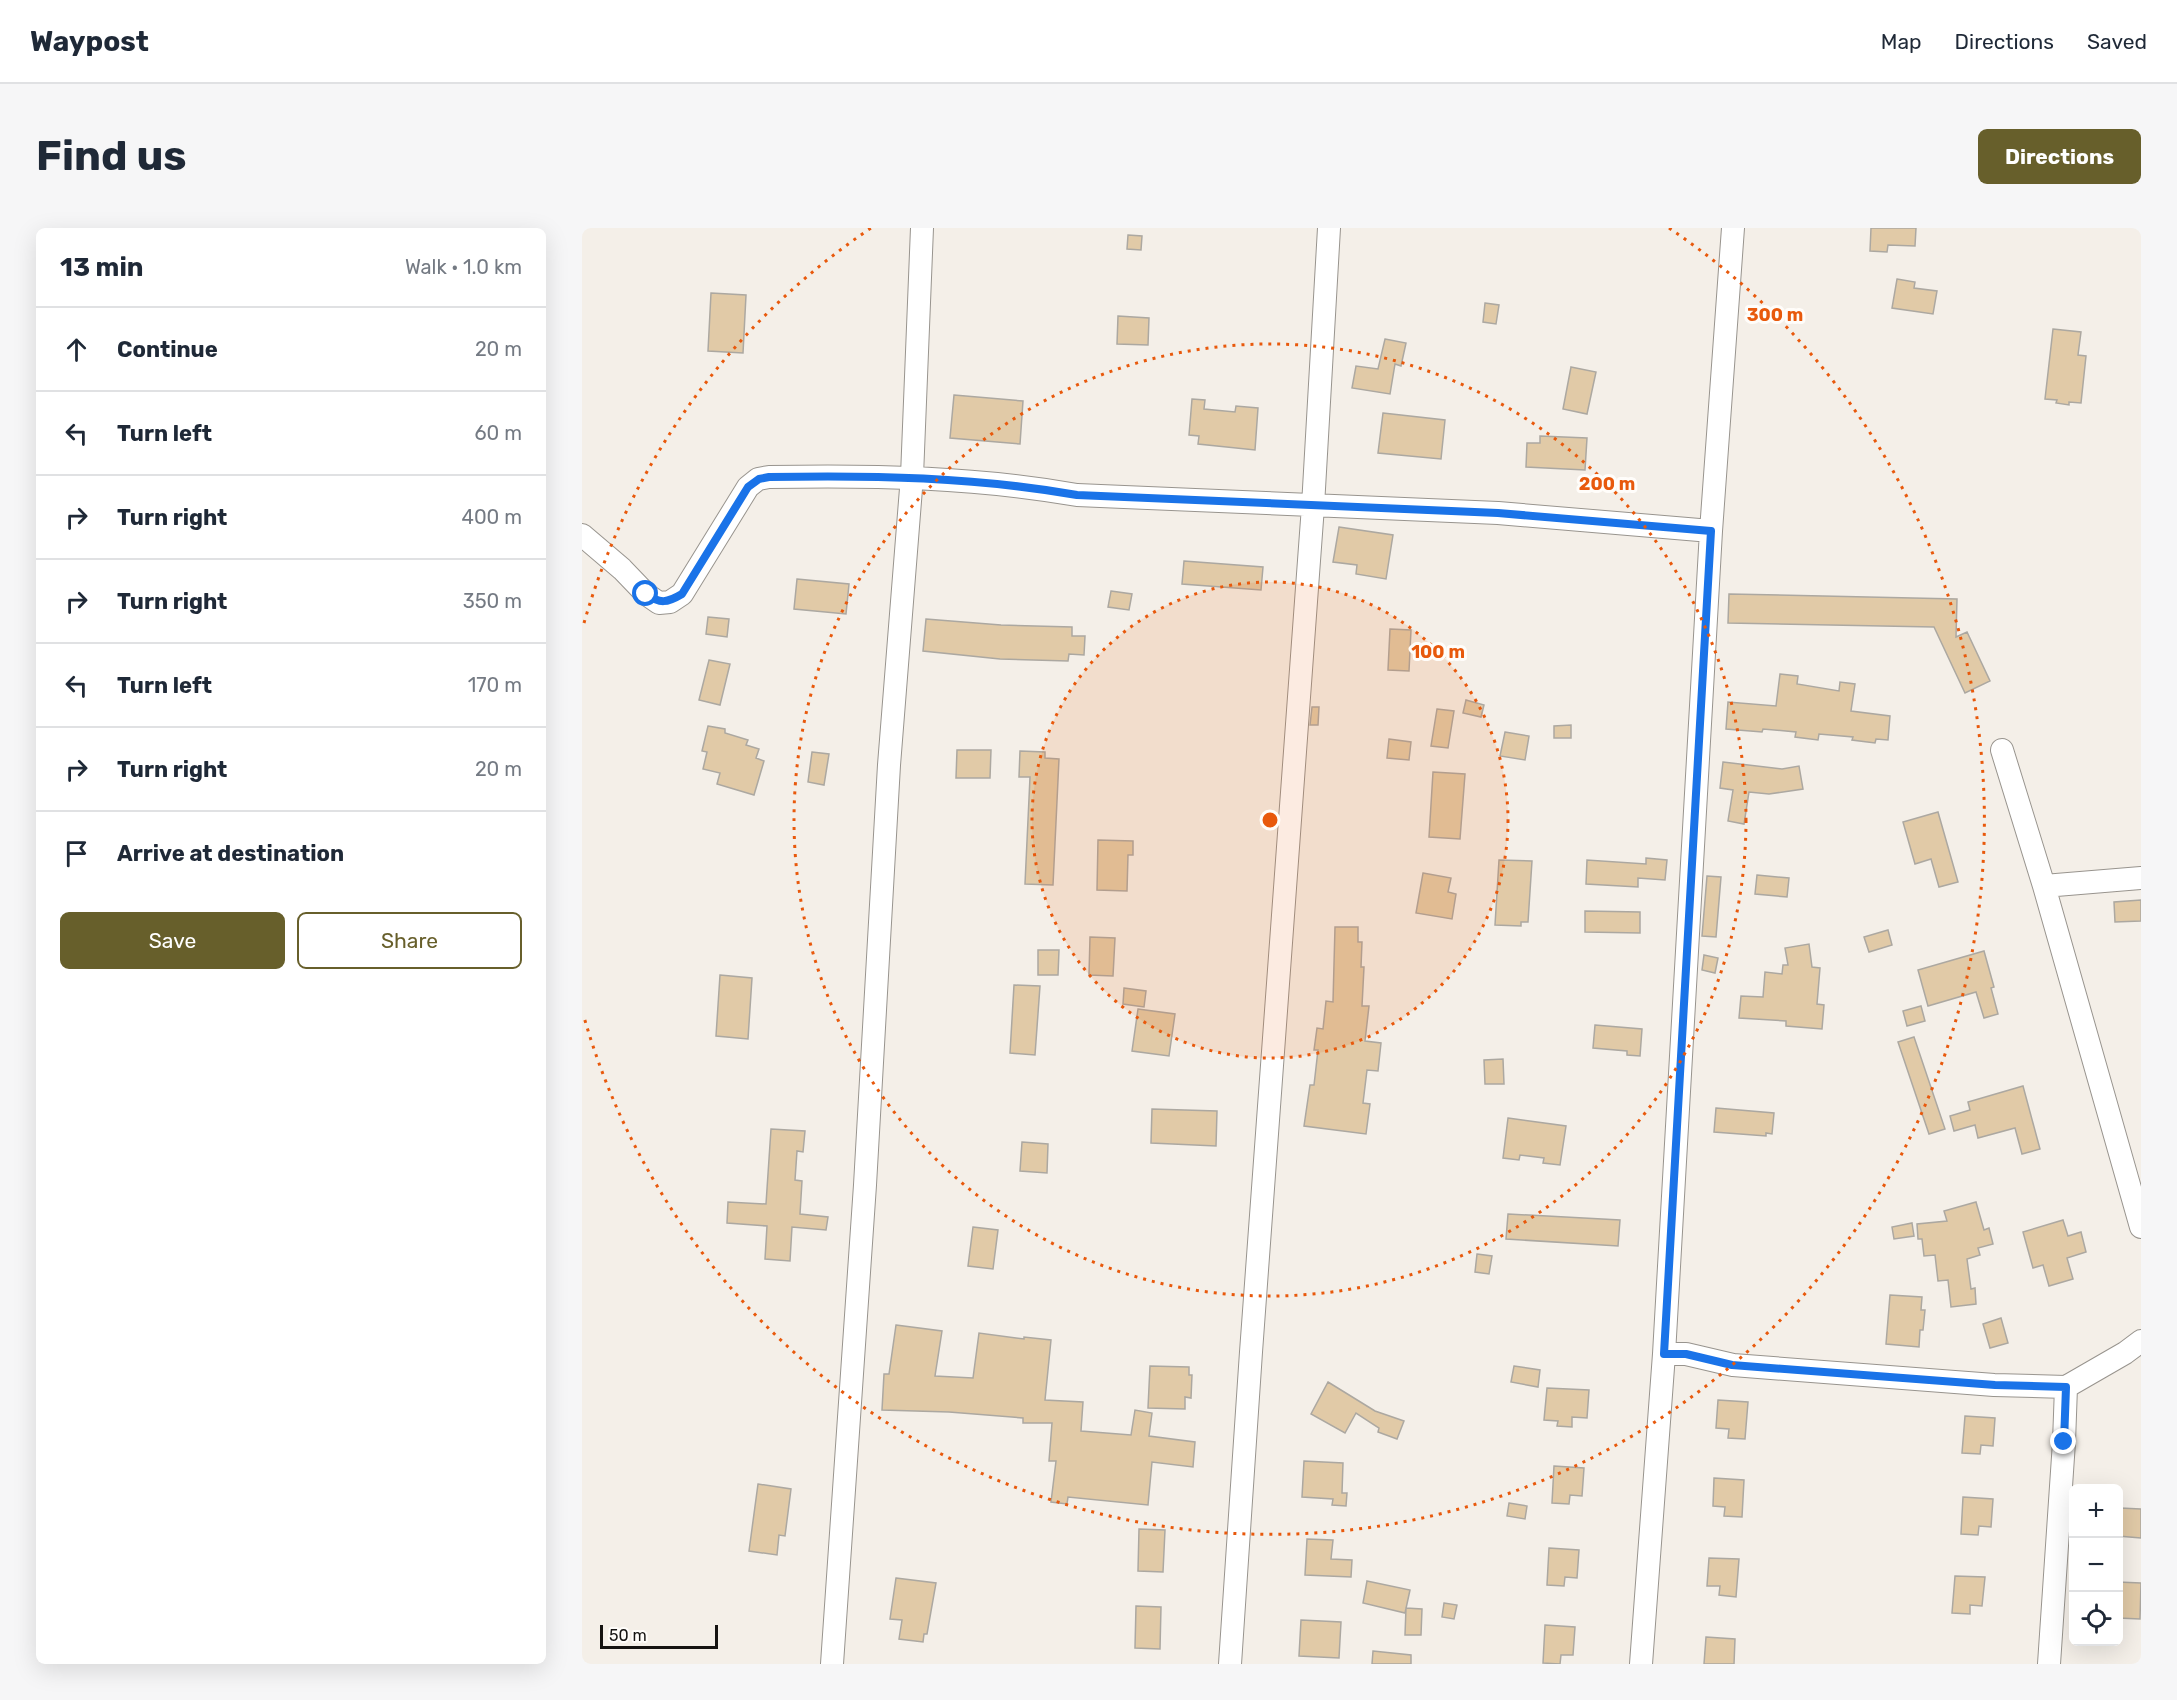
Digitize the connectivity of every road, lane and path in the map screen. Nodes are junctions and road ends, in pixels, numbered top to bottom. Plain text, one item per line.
1 (922, 228) edge
2 (1329, 228) edge
3 (1733, 228) edge
4 (912, 476) junction
5 (1313, 506) junction
6 (1711, 531) junction
7 (583, 537) edge
8 (2002, 750) dead end
9 (2141, 878) edge
10 (2044, 886) junction
11 (2141, 1227) edge
12 (2141, 1341) edge
13 (1664, 1354) junction
14 (2066, 1387) junction
15 (832, 1664) edge
16 (1230, 1664) edge
17 (1641, 1664) edge
18 (2049, 1664) edge

1 - 4 street
2 - 5 street
3 - 6 street
4 - 5 street
4 - 7 street
4 - 15 street
5 - 6 street
5 - 16 street
6 - 13 street
8 - 10 street
9 - 10 street
10 - 11 street
12 - 14 street
13 - 14 street
13 - 17 street
14 - 18 street

